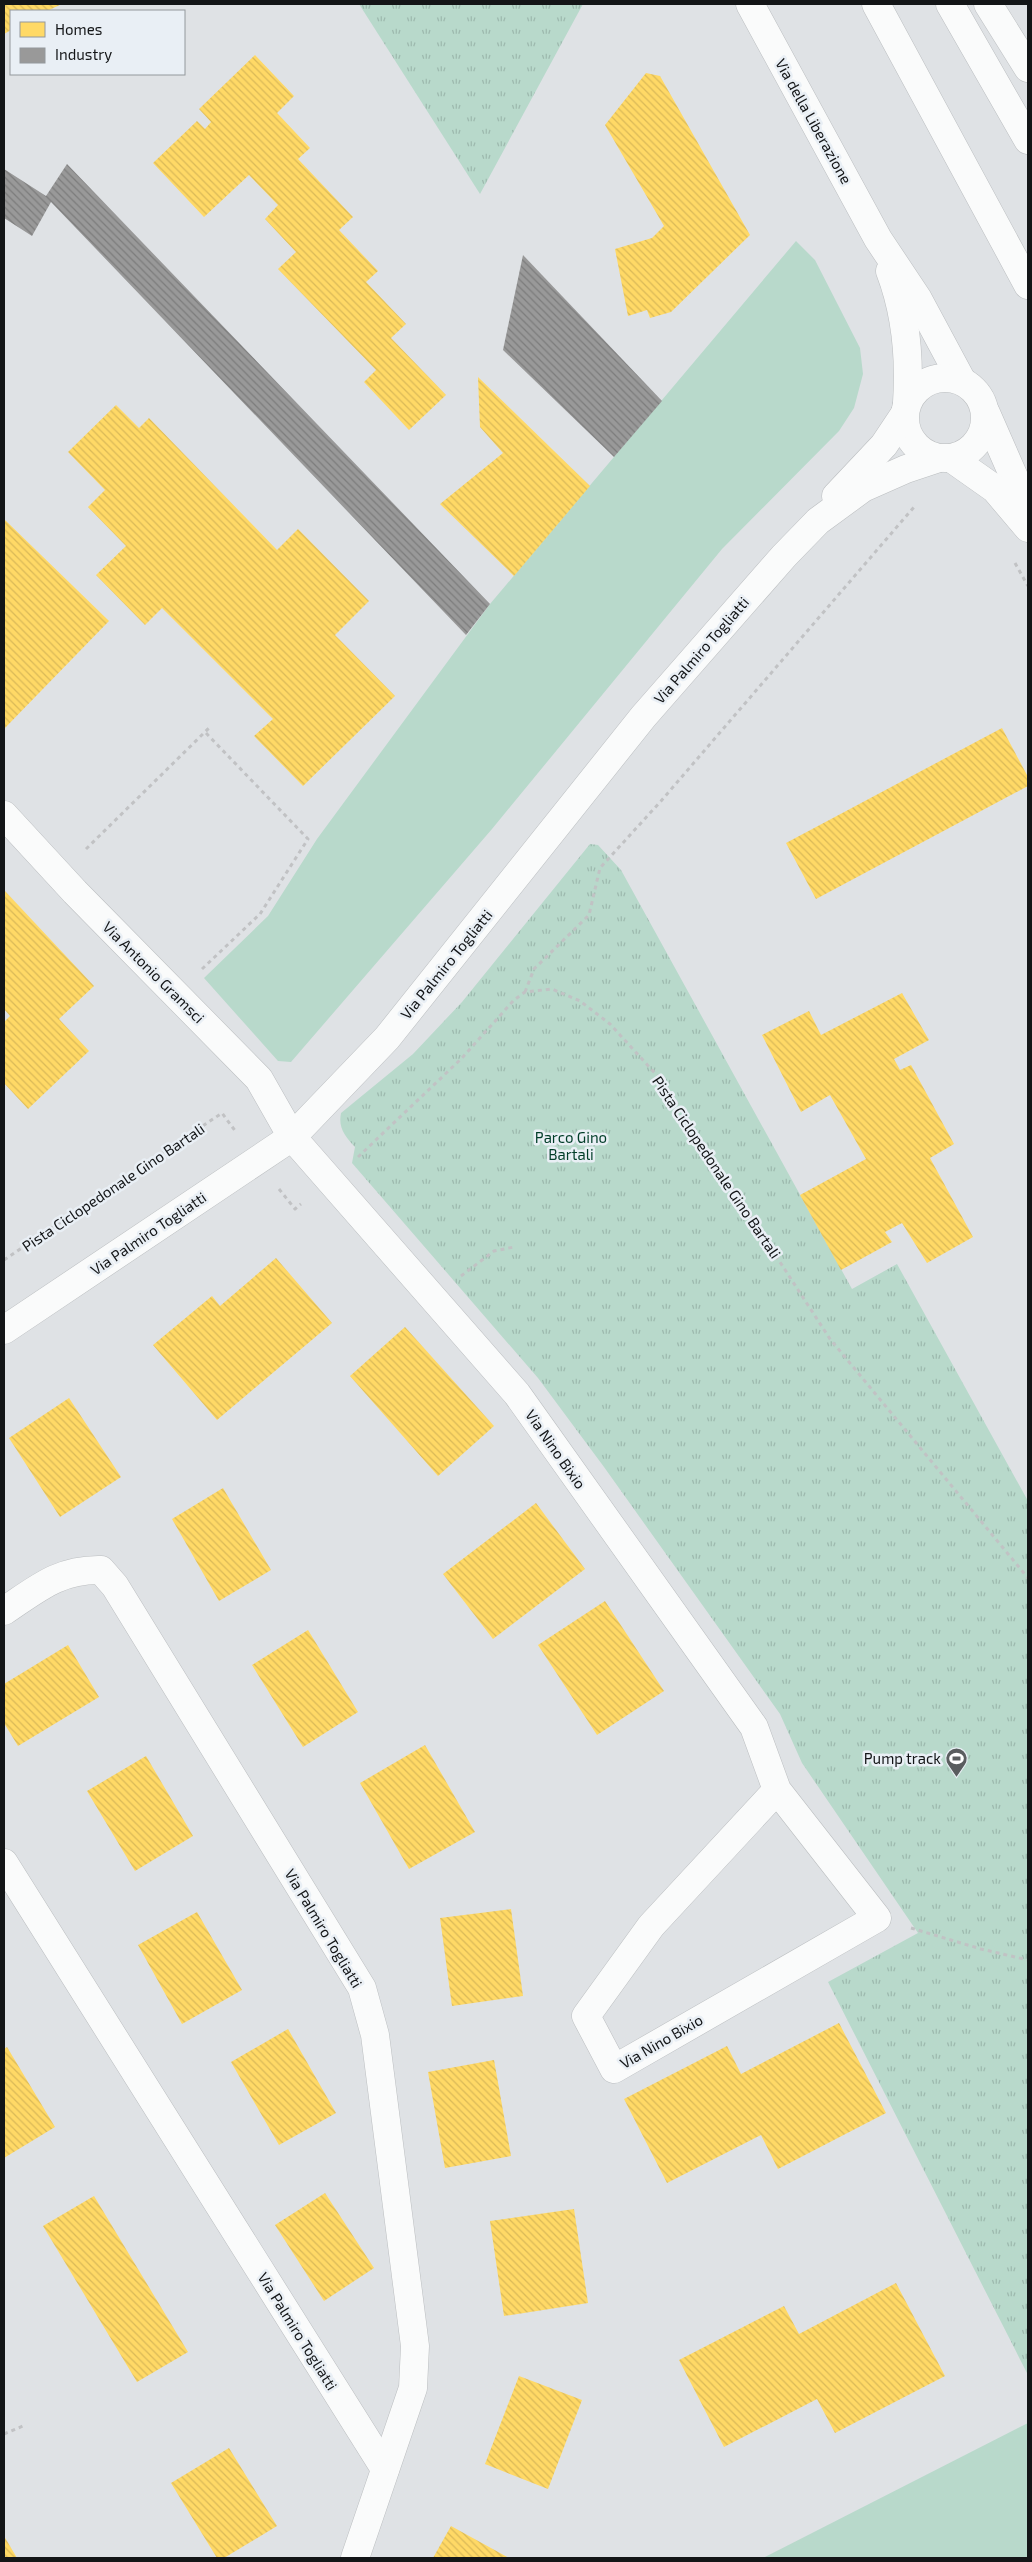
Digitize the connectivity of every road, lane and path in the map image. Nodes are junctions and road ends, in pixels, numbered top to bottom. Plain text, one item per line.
1 (750, 4) edge
2 (876, 4) edge
3 (950, 4) edge
4 (988, 4) edge
5 (1028, 68) edge
6 (1028, 140) edge
7 (878, 239) junction
8 (1028, 285) edge
9 (962, 381) junction
10 (906, 409) junction
11 (986, 413) junction
12 (945, 458) junction
13 (916, 506) dead end
14 (1028, 509) edge
15 (818, 522) junction
16 (1028, 528) edge
17 (1015, 561) dead end
18 (1028, 586) edge
19 (210, 727) dead end
20 (206, 732) junction
21 (4, 815) edge
22 (59, 874) junction
23 (525, 992) junction
24 (176, 994) junction
25 (222, 1113) dead end
26 (292, 1137) junction
27 (331, 1182) junction
28 (514, 1247) dead end
29 (4, 1260) edge
30 (433, 1299) junction
31 (4, 1330) edge
32 (1028, 1578) edge
33 (4, 1611) edge
34 (777, 1790) junction
35 (4, 1864) edge
36 (877, 1918) junction
37 (1028, 1960) edge
38 (23, 2426) dead end
39 (4, 2434) edge
40 (385, 2469) junction
41 (355, 2558) edge

1 - 7 main road, Via della Liberazione
2 - 8 main road
3 - 6 main road
4 - 5 main road
7 - 9 main road, Via della Liberazione
7 - 10 main road, Via della Liberazione
9 - 10 main road
9 - 11 main road, Via della Liberazione
10 - 12 main road, Via della Liberazione
10 - 15 main road, Via Palmiro Togliatti
11 - 12 main road
11 - 14 main road, Via della Liberazione
12 - 15 main road, Via Palmiro Togliatti
12 - 16 main road, Via della Liberazione
13 - 23 path
15 - 26 main road, Via Palmiro Togliatti
17 - 18 path
19 - 20 path
20 - 22 path
20 - 24 path
21 - 22 main road, Via Antonio Gramsci
22 - 24 main road, Via Antonio Gramsci
23 - 27 path
23 - 32 path, Pista Ciclopedonale Gino Bartali
24 - 26 main road, Via Antonio Gramsci
25 - 29 path, Pista Ciclopedonale Gino Bartali
26 - 27 main road, Via Nino Bixio
26 - 31 main road, Via Palmiro Togliatti
27 - 30 main road, Via Nino Bixio
28 - 30 path
30 - 34 main road, Via Nino Bixio
33 - 40 main road, Via Palmiro Togliatti
34 - 36 main road, Via Nino Bixio
34 - 36 main road, Via Nino Bixio
35 - 40 main road, Via Palmiro Togliatti
36 - 37 path
38 - 39 path
40 - 41 main road, Via Palmiro Togliatti

